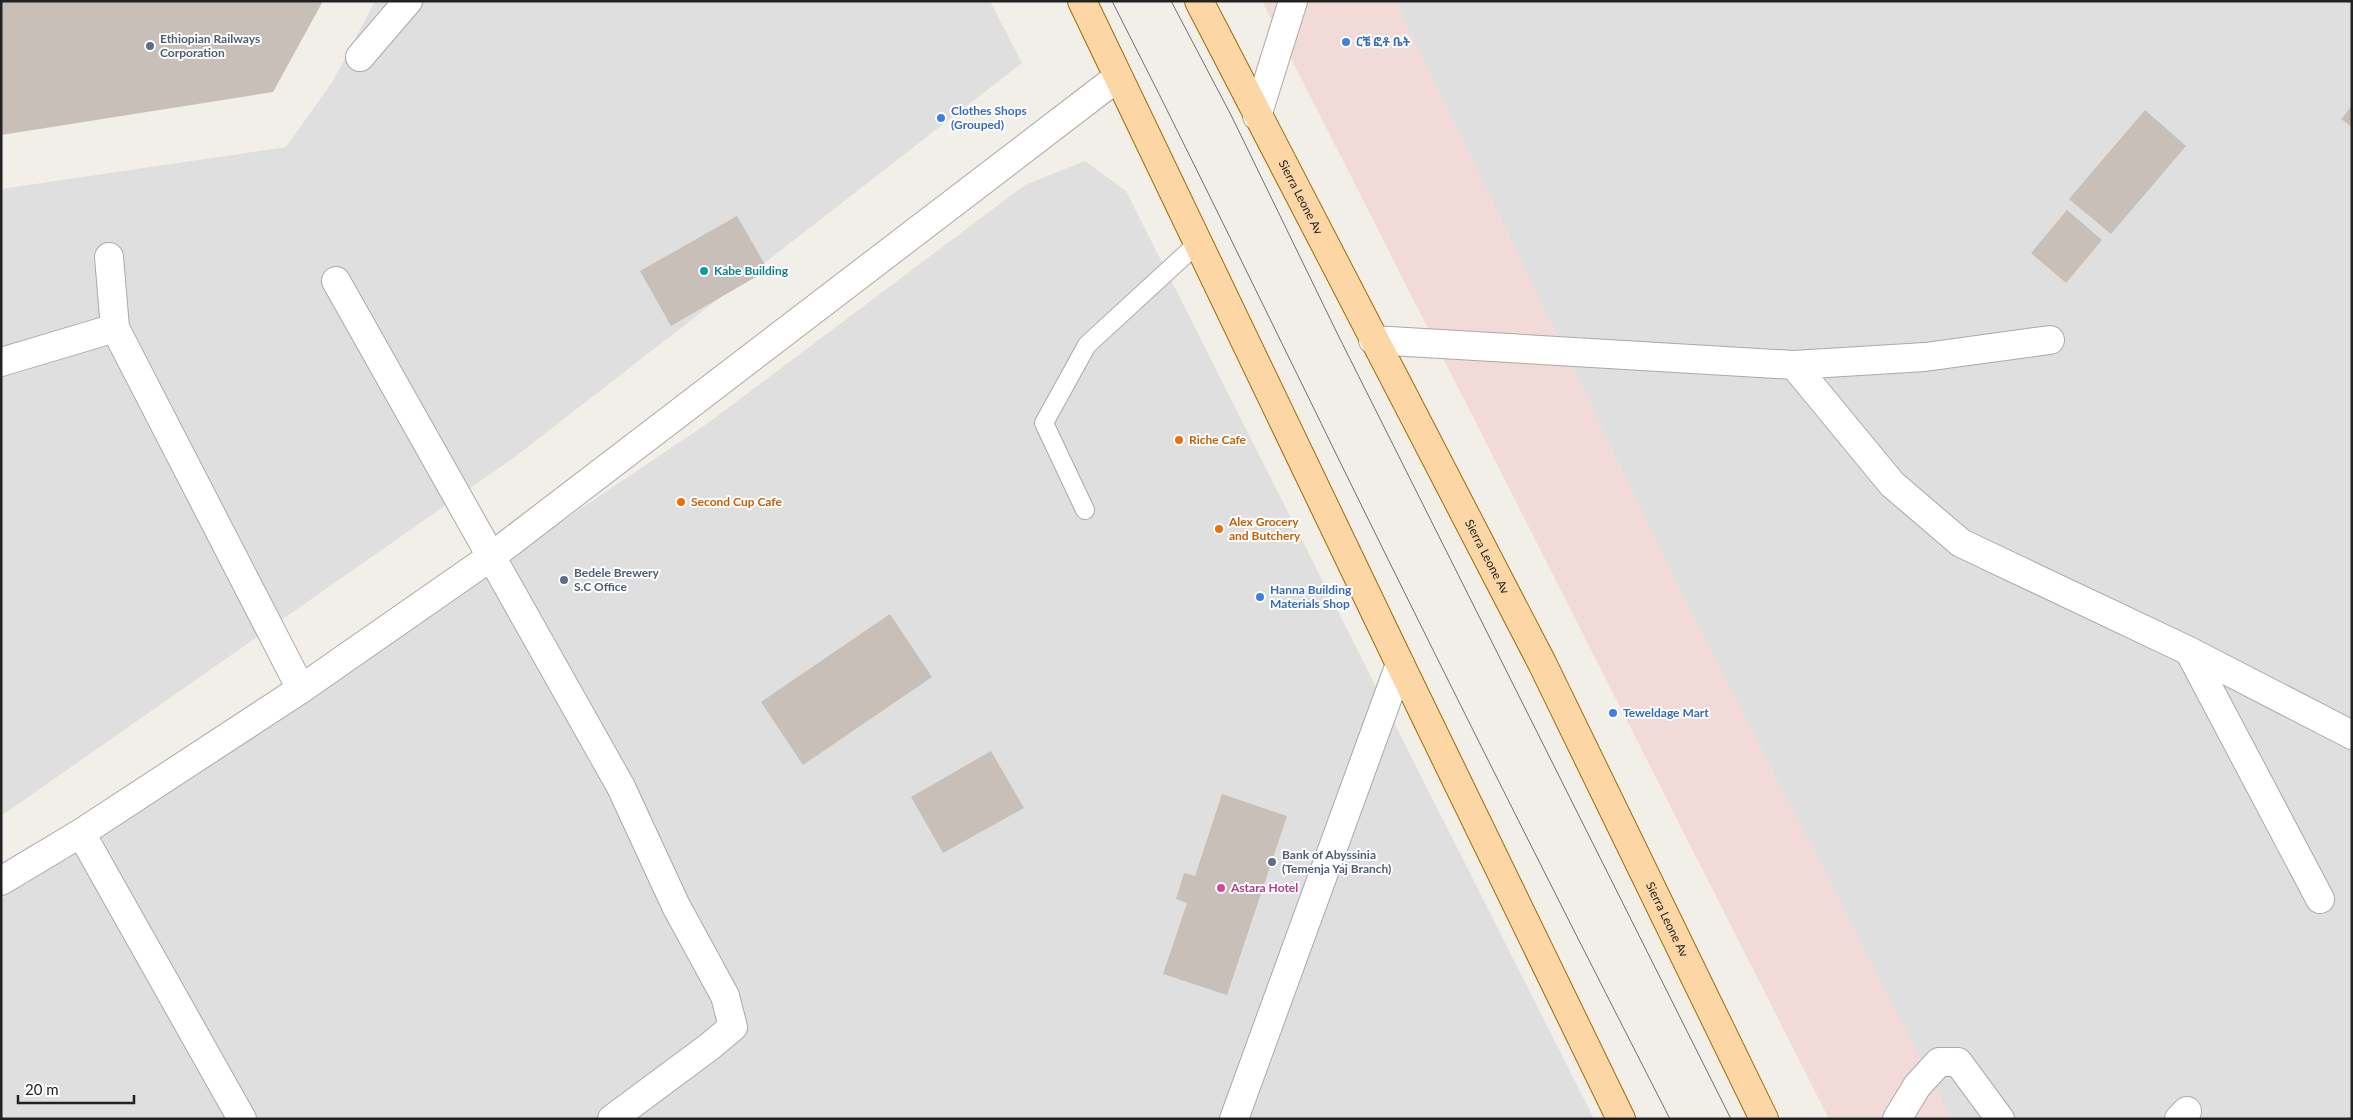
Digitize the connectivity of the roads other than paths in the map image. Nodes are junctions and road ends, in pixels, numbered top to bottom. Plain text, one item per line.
1 (408, 1) edge
2 (1082, 1) edge
3 (1199, 1) edge
4 (1293, 1) edge
5 (360, 57) dead end
6 (1118, 76) junction
7 (1256, 116) junction
8 (1198, 243) junction
9 (109, 257) dead end
10 (336, 280) dead end
11 (114, 328) junction
12 (1373, 340) junction
13 (2050, 340) dead end
14 (1, 362) edge
15 (1794, 365) junction
16 (1085, 510) dead end
17 (492, 556) junction
18 (2189, 651) junction
19 (1400, 664) junction
20 (301, 690) junction
21 (2352, 735) edge
22 (81, 832) junction
23 (1, 881) edge
24 (2320, 899) dead end
25 (242, 1119) edge
26 (612, 1119) edge
27 (1234, 1119) edge
28 (1621, 1119) edge
29 (1764, 1119) edge
30 (1897, 1119) edge
31 (2000, 1119) edge

1 - 5 street
2 - 6 main road
3 - 7 main road, Sierra Leone Av
4 - 7 street
6 - 8 main road
6 - 17 street
7 - 12 main road, Sierra Leone Av
8 - 16 lane
8 - 19 main road
9 - 11 street
10 - 17 street
11 - 14 street
11 - 20 street
12 - 15 street
12 - 29 main road, Sierra Leone Av
13 - 15 street
15 - 18 street
17 - 20 street
17 - 26 street
18 - 21 street
18 - 24 street
19 - 27 street
19 - 28 main road
20 - 22 street
22 - 23 street
22 - 25 street
30 - 31 street

